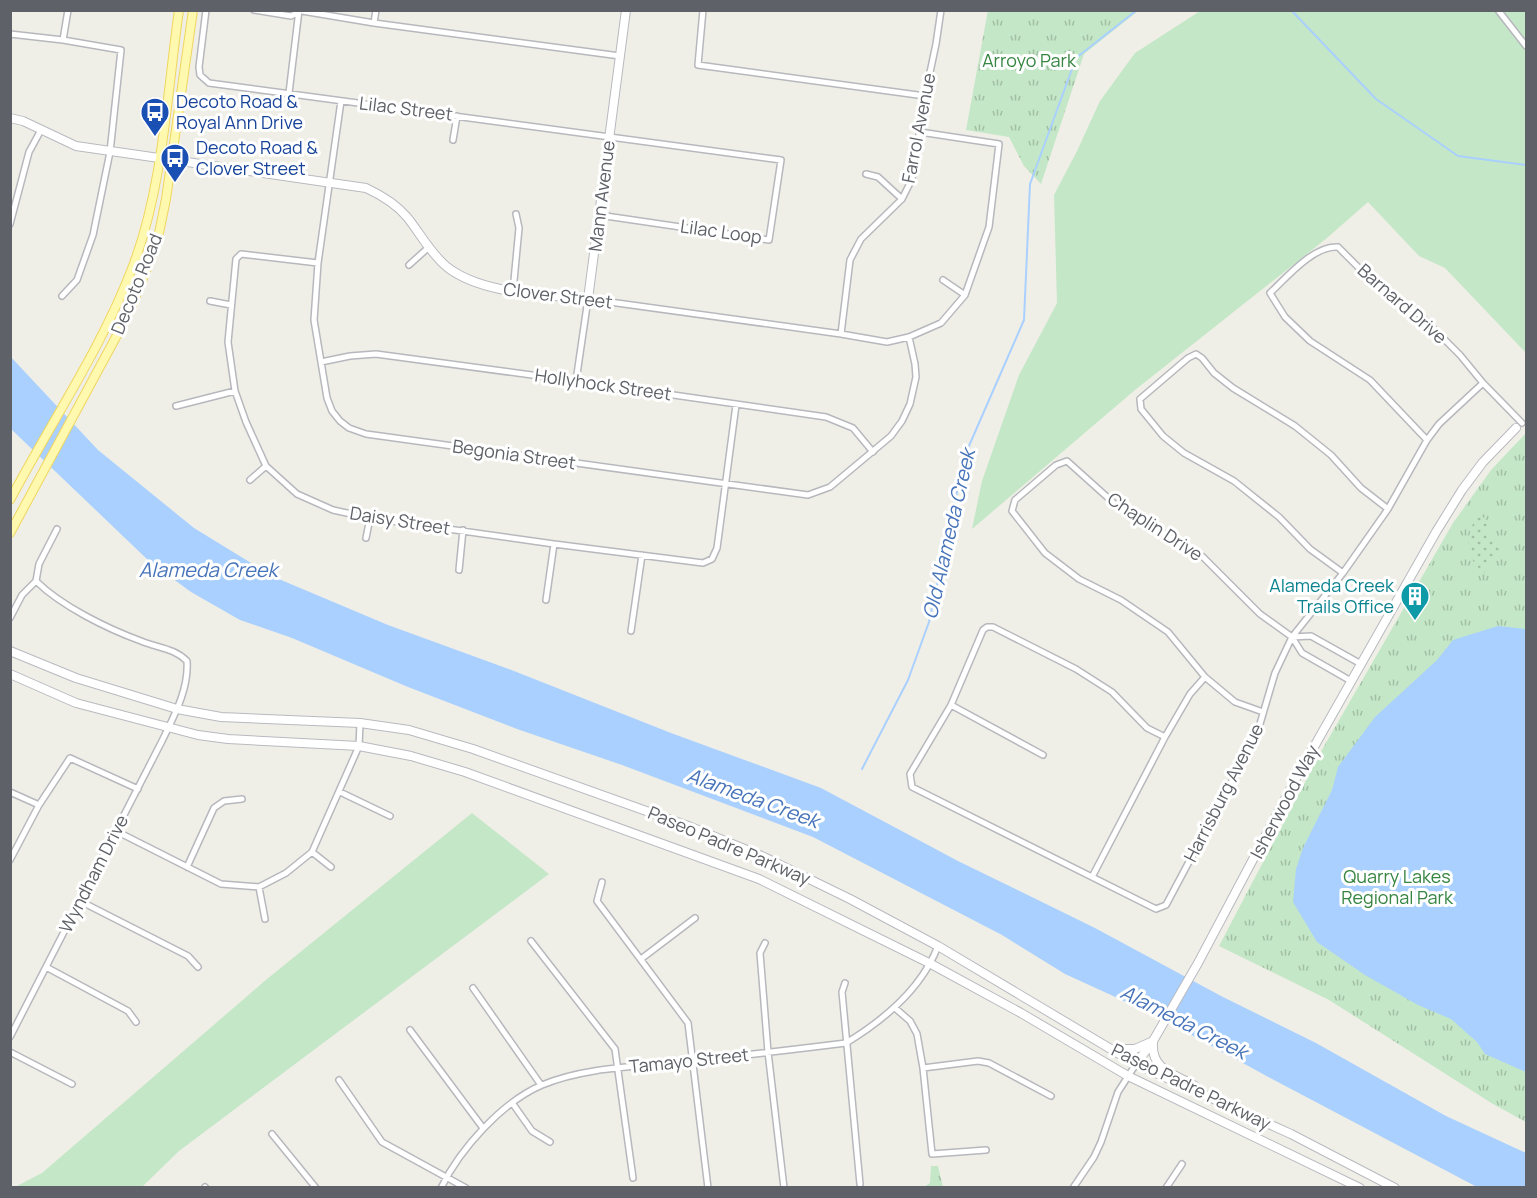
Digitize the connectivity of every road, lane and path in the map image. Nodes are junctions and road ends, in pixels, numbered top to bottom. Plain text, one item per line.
1 (68, 10) edge
2 (179, 10) edge
3 (193, 10) edge
4 (206, 10) edge
5 (254, 10) edge
6 (376, 10) edge
7 (626, 10) edge
8 (703, 10) edge
9 (941, 10) edge
10 (1498, 10) edge
11 (298, 11) edge
12 (374, 23) junction
13 (10, 34) edge
14 (63, 40) junction
15 (1527, 46) edge
16 (620, 56) junction
17 (289, 93) junction
18 (925, 96) junction
19 (341, 101) junction
20 (457, 116) junction
21 (10, 118) edge
22 (41, 130) junction
23 (920, 132) junction
24 (610, 135) junction
25 (453, 140) dead end
26 (110, 152) junction
27 (159, 159) junction
28 (172, 160) junction
29 (867, 174) dead end
30 (331, 182) junction
31 (902, 199) junction
32 (516, 214) dead end
33 (12, 215) edge
34 (599, 215) junction
35 (10, 224) edge
36 (429, 247) junction
37 (318, 263) junction
38 (409, 265) dead end
39 (943, 280) dead end
40 (513, 291) junction
41 (965, 295) junction
42 (62, 296) dead end
43 (588, 300) junction
44 (210, 301) dead end
45 (231, 305) junction
46 (841, 333) junction
47 (909, 337) junction
48 (321, 362) junction
49 (576, 381) junction
50 (1483, 383) junction
51 (235, 391) junction
52 (736, 405) junction
53 (176, 406) dead end
54 (1521, 423) edge
55 (1427, 440) junction
56 (873, 452) junction
57 (266, 466) junction
58 (250, 480) dead end
59 (725, 484) junction
60 (10, 500) edge
61 (1388, 509) junction
62 (370, 518) junction
63 (57, 529) dead end
64 (463, 530) junction
65 (10, 533) edge
66 (366, 538) dead end
67 (554, 544) junction
68 (642, 555) junction
69 (459, 570) dead end
70 (1343, 573) junction
71 (36, 581) junction
72 (546, 600) dead end
73 (10, 618) edge
74 (631, 631) dead end
75 (1293, 637) junction
76 (10, 651) edge
77 (1361, 663) junction
78 (10, 674) edge
79 (1205, 677) junction
80 (1351, 681) junction
81 (951, 705) junction
82 (177, 709) junction
83 (1263, 712) junction
84 (360, 723) junction
85 (168, 728) junction
86 (1165, 737) junction
87 (359, 746) junction
88 (1043, 755) dead end
89 (138, 789) junction
90 (10, 792) edge
91 (340, 792) junction
92 (242, 799) dead end
93 (39, 805) junction
94 (390, 816) dead end
95 (116, 831) junction
96 (312, 852) junction
97 (10, 860) edge
98 (187, 867) junction
99 (331, 867) dead end
100 (1092, 877) junction
101 (602, 882) dead end
102 (259, 887) junction
103 (80, 901) junction
104 (695, 918) dead end
105 (265, 919) dead end
106 (531, 940) dead end
107 (765, 943) dead end
108 (938, 946) junction
109 (641, 959) junction
110 (931, 964) junction
111 (46, 967) junction
112 (198, 968) dead end
113 (845, 983) dead end
114 (473, 988) dead end
115 (895, 1008) junction
116 (136, 1022) dead end
117 (410, 1030) dead end
118 (10, 1037) edge
119 (1153, 1040) junction
120 (846, 1043) junction
121 (1111, 1049) junction
122 (10, 1052) edge
123 (768, 1052) junction
124 (693, 1061) junction
125 (1136, 1064) junction
126 (619, 1068) junction
127 (922, 1068) junction
128 (1128, 1076) junction
129 (339, 1080) dead end
130 (72, 1084) dead end
131 (542, 1086) junction
132 (1051, 1096) dead end
133 (1212, 1099) junction
134 (513, 1104) junction
135 (483, 1128) junction
136 (272, 1134) dead end
137 (550, 1142) dead end
138 (986, 1150) dead end
139 (1182, 1164) dead end
140 (446, 1178) junction
141 (633, 1178) dead end
142 (860, 1184) dead end
143 (316, 1188) edge
144 (441, 1188) edge
145 (466, 1188) edge
146 (708, 1188) edge
147 (784, 1188) edge
148 (1073, 1188) edge
149 (1166, 1188) edge
150 (1360, 1188) edge
151 (1395, 1188) edge

1 - 14 street
2 - 27 main road, Decoto Road
3 - 28 main road, Decoto Road
4 - 17 street, Lilac Street
5 - 11 street
6 - 12 street
7 - 16 main road, Mann Avenue
8 - 18 street
9 - 18 street, Farrol Avenue
10 - 15 street
11 - 12 street
11 - 17 street
12 - 16 street
13 - 14 street
14 - 26 street
16 - 24 main road, Mann Avenue
17 - 19 street, Lilac Street
18 - 23 street, Farrol Avenue
19 - 20 street, Lilac Street
19 - 30 street, Begonia Street
20 - 24 street, Lilac Street
20 - 25 street
21 - 22 main road, Clover Street
22 - 26 main road, Clover Street
22 - 33 street
23 - 31 street, Farrol Avenue
23 - 41 street, Clover Street
24 - 34 main road, Mann Avenue
24 - 34 street, Lilac Loop
26 - 27 main road, Clover Street
26 - 42 street
27 - 28 main road, Clover Street
27 - 60 main road, Decoto Road
28 - 30 main road, Clover Street
28 - 65 main road, Decoto Road
29 - 31 street
30 - 36 main road, Clover Street
30 - 37 street, Begonia Street
31 - 46 street, Farrol Avenue
32 - 40 street
33 - 35 street
34 - 43 main road, Mann Avenue
36 - 38 street
36 - 40 main road, Clover Street
37 - 45 street, Daisy Street
37 - 48 street, Begonia Street
39 - 41 street
40 - 43 main road, Clover Street
41 - 47 street, Clover Street
43 - 46 street, Clover Street
43 - 49 street, Mann Avenue
44 - 45 street
45 - 51 street, Daisy Street
46 - 47 street, Clover Street
47 - 56 street, Begonia Street
48 - 49 street, Hollyhock Street
48 - 59 street, Begonia Street
49 - 52 street, Hollyhock Street
50 - 54 street, Barnard Drive
50 - 55 street, Harrisburg Avenue
50 - 55 street, Barnard Drive
51 - 53 street
51 - 57 street, Daisy Street
52 - 56 street, Hollyhock Street
52 - 59 street
54 - 77 main road, Isherwood Way
55 - 61 street, Harrisburg Avenue
56 - 59 street, Begonia Street
57 - 58 street
57 - 62 street, Daisy Street
59 - 68 street, Daisy Street
61 - 70 street, Harrisburg Avenue
61 - 70 street
62 - 64 street, Daisy Street
62 - 66 street
63 - 71 street
64 - 67 street, Daisy Street
64 - 69 street
67 - 68 street, Daisy Street
67 - 72 street
68 - 74 street
70 - 75 street, Harrisburg Avenue
71 - 73 street
71 - 82 street, Wyndham Drive
75 - 77 street, Chaplin Drive
75 - 79 street, Chaplin Drive
75 - 80 street, Chaplin Drive
75 - 83 street, Harrisburg Avenue
76 - 82 main road, Paseo Padre Parkway
77 - 80 main road, Isherwood Way
78 - 85 main road, Paseo Padre Parkway
79 - 83 street
79 - 86 street
80 - 119 main road, Isherwood Way
81 - 86 street
81 - 88 street
81 - 100 street
82 - 84 main road, Paseo Padre Parkway
82 - 85 street, Wyndham Drive
83 - 100 street, Harrisburg Avenue
84 - 87 street
84 - 108 main road, Paseo Padre Parkway
85 - 87 main road, Paseo Padre Parkway
85 - 89 street, Wyndham Drive
86 - 100 street
87 - 91 street
87 - 110 main road, Paseo Padre Parkway
89 - 93 street
89 - 95 street, Wyndham Drive
90 - 93 street
91 - 94 street
91 - 96 street
92 - 98 street
93 - 97 street
95 - 98 street
95 - 103 street, Wyndham Drive
96 - 99 street
96 - 102 street
98 - 102 street
101 - 109 street
102 - 105 street
103 - 111 street, Wyndham Drive
103 - 112 street
104 - 109 street
106 - 126 street
107 - 123 street
108 - 110 street, Tamayo Street
108 - 121 main road, Paseo Padre Parkway
109 - 124 street
110 - 115 street, Tamayo Street
110 - 128 main road, Paseo Padre Parkway
111 - 116 street
111 - 118 street, Wyndham Drive
113 - 120 street
114 - 131 street
115 - 120 street, Tamayo Street
115 - 127 street
117 - 135 street
119 - 121 main road
119 - 125 main road, Isherwood Way
119 - 133 main road
120 - 123 street, Tamayo Street
120 - 142 street
121 - 125 main road, Paseo Padre Parkway
122 - 130 street
123 - 124 street, Tamayo Street
123 - 147 street
124 - 126 street, Tamayo Street
124 - 146 street
125 - 128 street, Isherwood Way
125 - 133 main road, Paseo Padre Parkway
126 - 131 street, Tamayo Street
126 - 141 street
127 - 132 street
127 - 138 street
128 - 148 street, Isherwood Way
128 - 150 main road, Paseo Padre Parkway
129 - 140 street
131 - 134 street, Tamayo Street
133 - 151 main road, Paseo Padre Parkway
134 - 135 street, Tamayo Street
134 - 137 street
135 - 140 street, Tamayo Street
136 - 143 street
139 - 149 street
140 - 144 street, Tamayo Street
140 - 145 street

